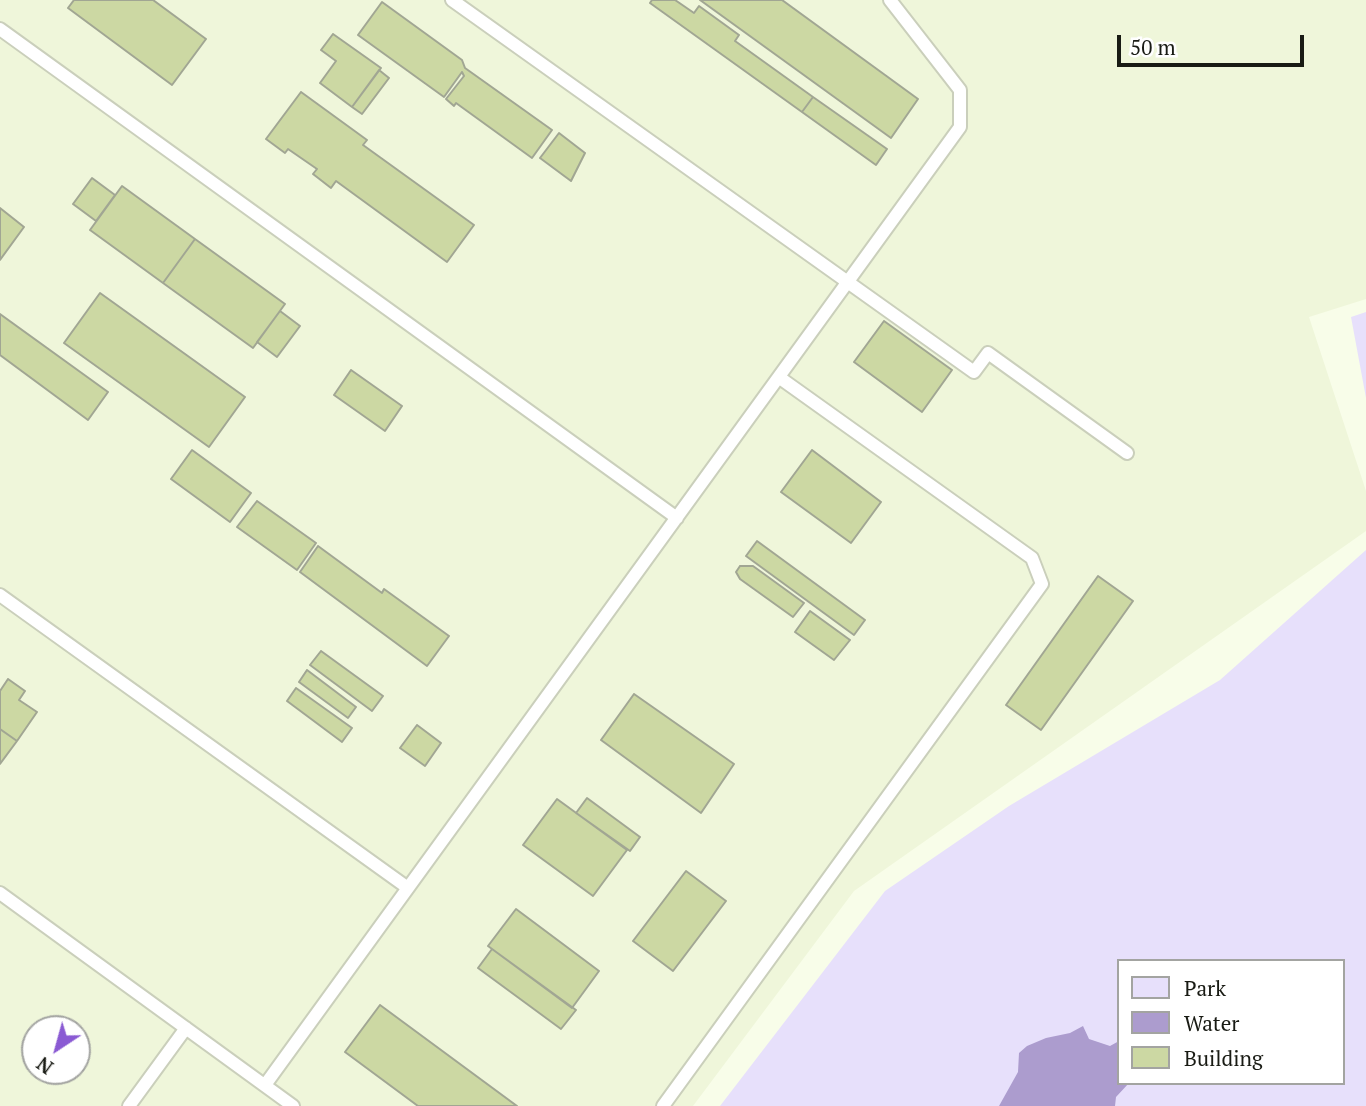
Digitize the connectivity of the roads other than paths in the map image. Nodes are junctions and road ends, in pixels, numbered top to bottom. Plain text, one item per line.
1 (452, 0) edge
2 (890, 0) edge
3 (0, 29) edge
4 (849, 282) junction
5 (780, 379) junction
6 (1128, 453) dead end
7 (677, 518) junction
8 (0, 595) edge
9 (408, 888) junction
10 (0, 893) edge
11 (187, 1028) junction
12 (265, 1086) junction
13 (129, 1106) edge
14 (293, 1106) edge
15 (663, 1106) edge

1 - 4 lane
2 - 4 lane
3 - 7 lane
4 - 5 lane
4 - 6 lane
5 - 7 lane
5 - 15 lane
7 - 9 lane
8 - 9 lane
9 - 12 lane
10 - 11 lane
11 - 12 lane
11 - 13 lane
12 - 14 lane

